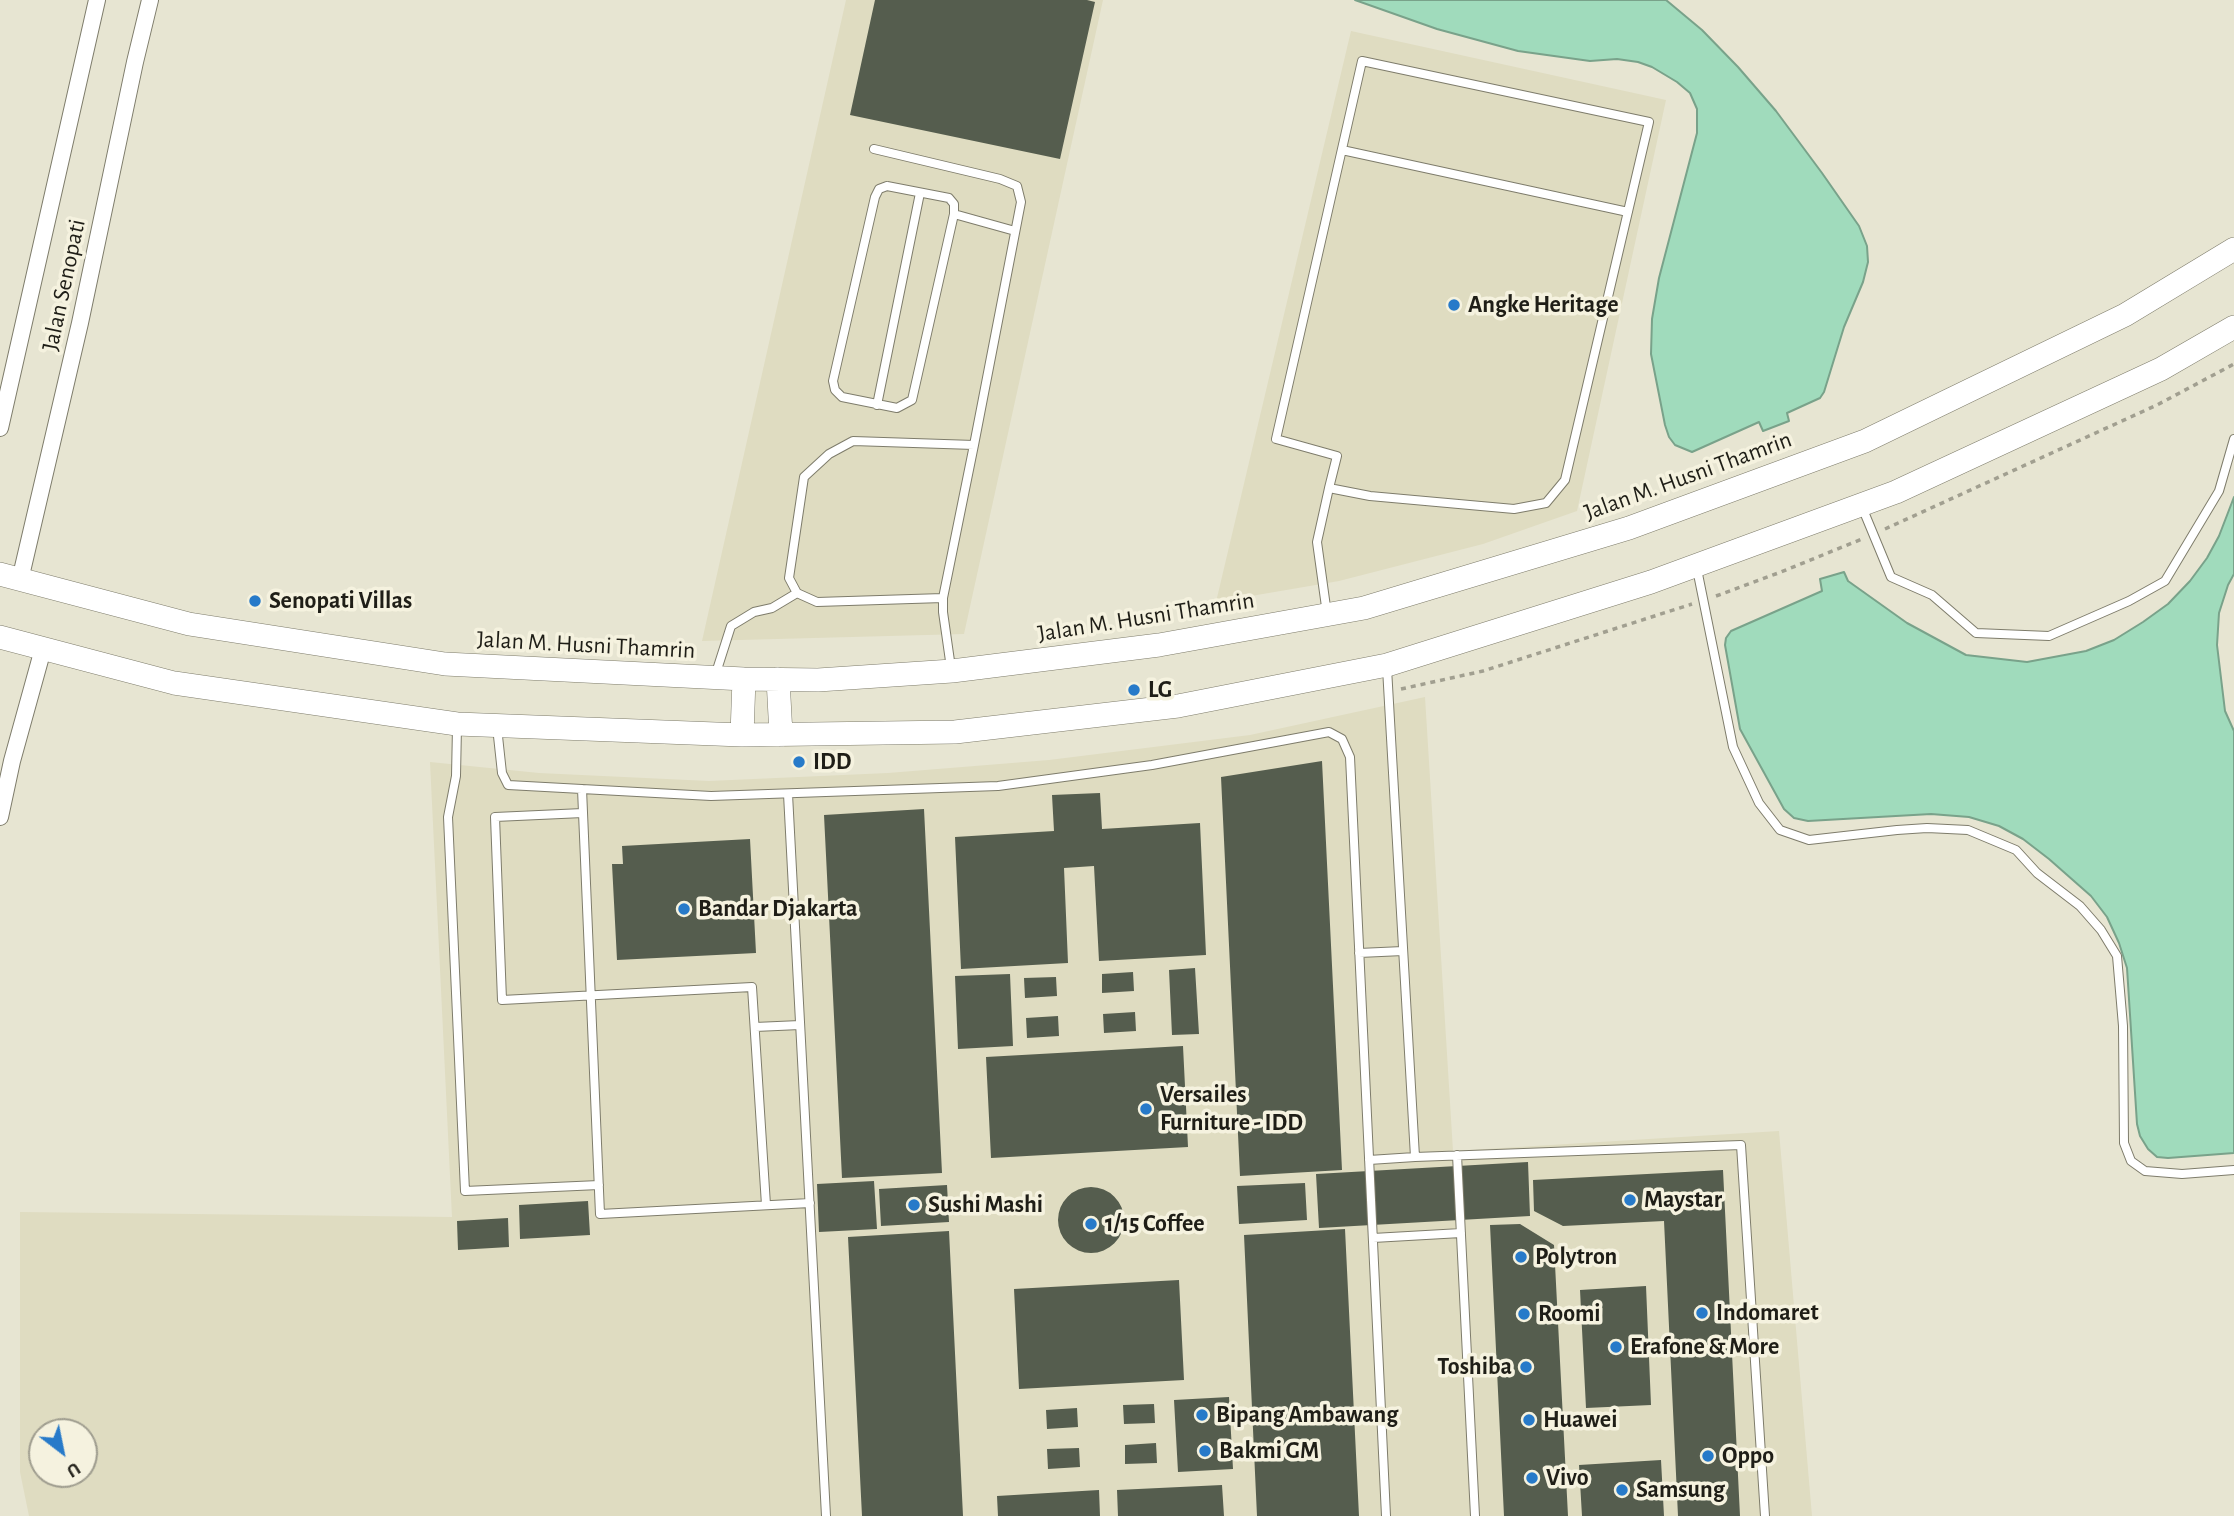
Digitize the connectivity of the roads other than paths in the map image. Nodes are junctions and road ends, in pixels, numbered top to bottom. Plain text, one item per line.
1 (97, 0) edge
2 (150, 0) edge
3 (874, 149) dead end
4 (1342, 150) junction
5 (920, 193) junction
6 (1628, 212) junction
7 (954, 215) junction
8 (1015, 231) junction
9 (2234, 249) edge
10 (2234, 327) edge
11 (877, 405) junction
12 (0, 428) edge
13 (2234, 439) edge
14 (974, 445) junction
15 (1329, 488) junction
16 (1861, 505) junction
17 (1697, 566) junction
18 (10, 577) edge
19 (797, 593) junction
20 (943, 598) junction
21 (1327, 614) junction
22 (0, 636) edge
23 (43, 649) junction
24 (1387, 665) junction
25 (952, 671) junction
26 (715, 678) junction
27 (744, 679) junction
28 (778, 679) junction
29 (457, 724) junction
30 (497, 725) junction
31 (742, 735) junction
32 (781, 735) junction
33 (582, 789) junction
34 (788, 794) junction
35 (583, 813) junction
36 (0, 817) edge
37 (1403, 951) junction
38 (1359, 953) junction
39 (591, 996) junction
40 (800, 1026) junction
41 (755, 1027) junction
42 (1457, 1155) junction
43 (1415, 1157) junction
44 (1369, 1160) junction
45 (2234, 1170) edge
46 (599, 1185) junction
47 (810, 1203) junction
48 (765, 1205) junction
49 (1461, 1233) junction
50 (1373, 1238) junction
51 (826, 1516) edge
52 (1386, 1516) edge
53 (1475, 1516) edge
54 (1765, 1516) edge

1 - 12 street, Jalan Senopati
2 - 18 street, Jalan Senopati
3 - 8 lane
4 - 6 lane
4 - 6 lane
4 - 15 lane
5 - 7 lane
5 - 11 lane
5 - 11 lane
6 - 15 lane
7 - 8 lane
7 - 11 lane
8 - 14 lane
9 - 21 main road, Jalan M. Husni Thamrin
10 - 16 main road
13 - 16 lane
14 - 19 lane
14 - 20 lane
15 - 21 lane
16 - 17 main road
17 - 24 main road
17 - 45 lane
18 - 26 main road, Jalan M. Husni Thamrin
19 - 20 lane
19 - 26 lane
20 - 25 lane
21 - 25 main road, Jalan M. Husni Thamrin
22 - 23 main road
23 - 29 main road
23 - 36 street
24 - 32 main road
24 - 37 lane
25 - 28 main road, Jalan M. Husni Thamrin
26 - 27 main road, Jalan M. Husni Thamrin
27 - 28 main road, Jalan M. Husni Thamrin
27 - 31 main road
28 - 32 main road
29 - 30 main road
29 - 46 lane
30 - 31 main road
30 - 33 lane
31 - 32 main road
33 - 34 lane
33 - 35 lane
34 - 38 lane
34 - 40 lane
35 - 39 lane
35 - 39 lane
37 - 38 lane
37 - 43 lane
38 - 44 lane
39 - 41 lane
39 - 46 lane
40 - 41 lane
40 - 47 lane
41 - 48 lane
42 - 43 lane
42 - 49 lane
42 - 54 lane
43 - 44 lane
44 - 50 lane
46 - 48 lane
47 - 48 lane
47 - 51 lane
49 - 50 lane
49 - 53 lane
50 - 52 lane

